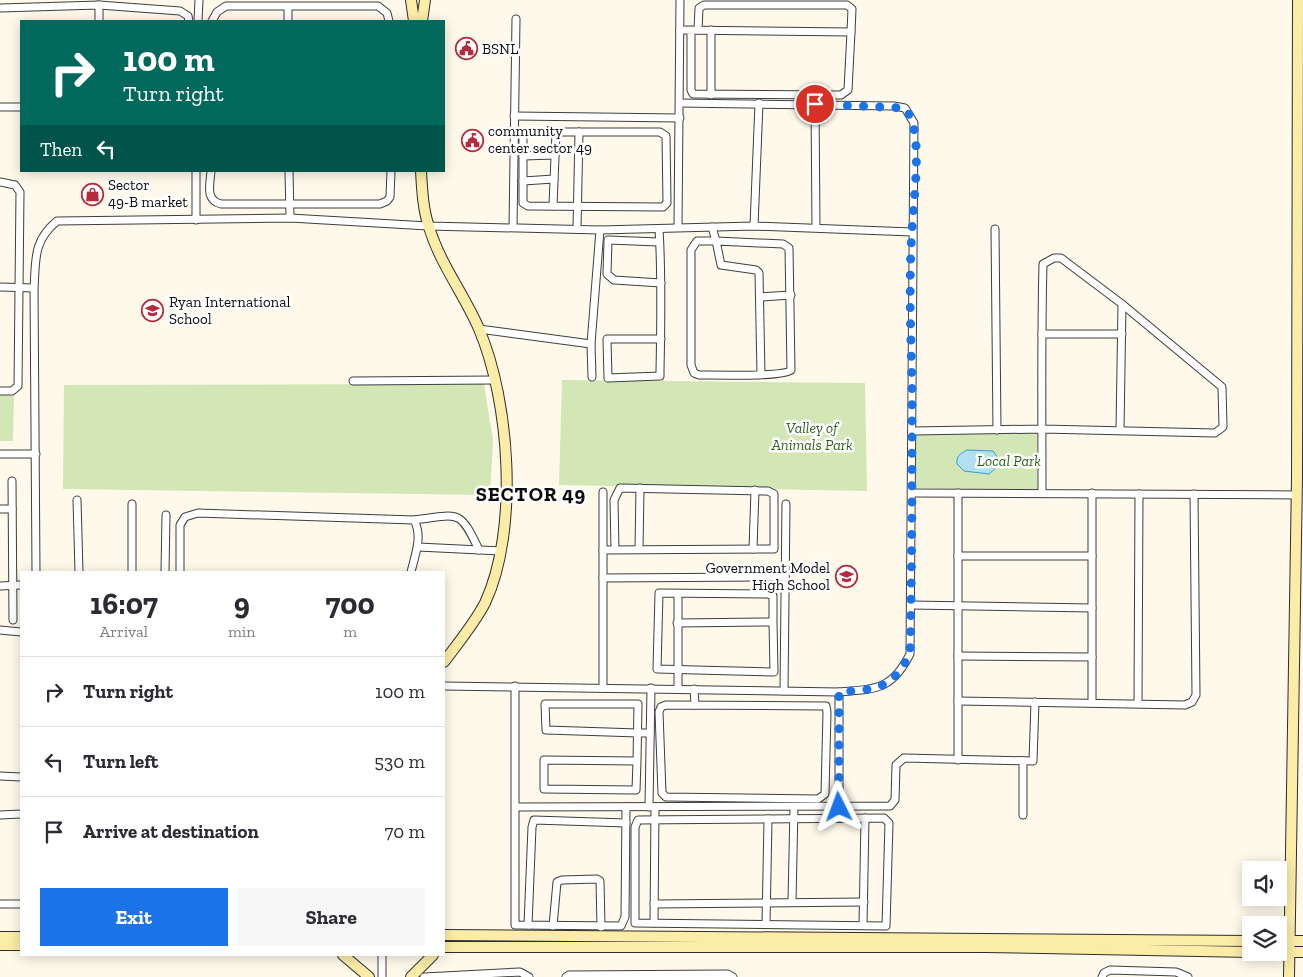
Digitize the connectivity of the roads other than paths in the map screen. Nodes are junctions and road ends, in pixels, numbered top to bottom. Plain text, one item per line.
1 (199, 0) edge
2 (411, 0) edge
3 (425, 0) edge
4 (680, 0) edge
5 (1298, 0) edge
6 (99, 5) junction
7 (288, 7) junction
8 (0, 8) edge
9 (516, 19) dead end
10 (99, 20) edge
11 (189, 20) edge
12 (198, 20) edge
13 (213, 20) edge
14 (288, 20) edge
15 (389, 20) edge
16 (414, 20) edge
17 (422, 20) edge
18 (680, 30) junction
19 (695, 30) junction
20 (711, 30) junction
21 (851, 32) junction
22 (711, 95) junction
23 (680, 103) junction
24 (759, 103) junction
25 (815, 104) junction
26 (0, 107) edge
27 (20, 107) edge
28 (514, 116) junction
29 (680, 118) junction
30 (556, 132) junction
31 (579, 132) junction
32 (555, 155) junction
33 (523, 156) junction
34 (196, 172) edge
35 (211, 172) edge
36 (289, 172) edge
37 (391, 172) edge
38 (421, 172) edge
39 (554, 179) junction
40 (523, 180) junction
41 (0, 182) edge
42 (290, 204) junction
43 (553, 206) junction
44 (578, 206) junction
45 (290, 218) junction
46 (196, 220) junction
47 (428, 226) junction
48 (678, 226) junction
49 (754, 226) junction
50 (513, 227) junction
51 (712, 227) junction
52 (816, 227) junction
53 (577, 229) junction
54 (658, 229) junction
55 (995, 229) dead end
56 (600, 230) junction
57 (912, 232) junction
58 (716, 241) junction
59 (660, 242) junction
60 (661, 283) junction
61 (0, 287) edge
62 (21, 288) junction
63 (34, 288) junction
64 (791, 295) junction
65 (760, 297) junction
66 (1122, 304) junction
67 (479, 329) junction
68 (1042, 334) junction
69 (1122, 334) junction
70 (661, 339) junction
71 (591, 344) junction
72 (761, 375) junction
73 (592, 377) dead end
74 (494, 380) junction
75 (353, 381) dead end
76 (0, 391) edge
77 (1042, 429) junction
78 (997, 430) junction
79 (1120, 430) junction
80 (912, 431) junction
81 (0, 454) edge
82 (36, 454) junction
83 (1300, 479) edge
84 (12, 481) dead end
85 (640, 488) junction
86 (755, 490) junction
87 (603, 492) dead end
88 (913, 493) junction
89 (958, 493) junction
90 (1042, 493) junction
91 (1092, 494) junction
92 (1139, 494) junction
93 (1194, 494) junction
94 (1296, 495) junction
95 (77, 500) dead end
96 (132, 504) dead end
97 (786, 504) dead end
98 (0, 509) edge
99 (12, 509) junction
100 (166, 515) dead end
101 (414, 520) junction
102 (418, 547) junction
103 (753, 549) junction
104 (479, 550) junction
105 (603, 550) junction
106 (615, 550) junction
107 (639, 550) junction
108 (500, 551) junction
109 (958, 556) junction
110 (1092, 556) junction
111 (36, 571) edge
112 (79, 571) edge
113 (132, 571) edge
114 (165, 571) edge
115 (180, 571) edge
116 (411, 571) edge
117 (785, 577) junction
118 (603, 578) junction
119 (20, 585) edge
120 (0, 586) edge
121 (13, 586) junction
122 (678, 594) junction
123 (911, 606) junction
124 (958, 606) junction
125 (1092, 608) junction
126 (13, 620) dead end
127 (773, 622) junction
128 (677, 623) junction
129 (0, 630) edge
130 (20, 632) edge
131 (958, 656) junction
132 (1092, 657) junction
133 (445, 661) edge
134 (678, 670) junction
135 (445, 686) edge
136 (516, 686) junction
137 (603, 688) junction
138 (651, 688) junction
139 (678, 689) junction
140 (694, 689) junction
141 (784, 691) junction
142 (839, 692) junction
143 (958, 701) junction
144 (1035, 702) junction
145 (1092, 702) junction
146 (1138, 703) junction
147 (695, 705) junction
148 (638, 733) junction
149 (650, 733) junction
150 (958, 760) junction
151 (637, 761) junction
152 (1023, 761) junction
153 (0, 776) edge
154 (20, 777) edge
155 (516, 807) junction
156 (626, 807) junction
157 (652, 807) junction
158 (794, 807) junction
159 (839, 807) junction
160 (20, 814) edge
161 (0, 815) edge
162 (1023, 815) dead end
163 (865, 818) junction
164 (768, 819) junction
165 (794, 819) junction
166 (655, 820) junction
167 (626, 822) junction
168 (766, 902) junction
169 (792, 902) junction
170 (864, 902) junction
171 (0, 904) edge
172 (20, 904) edge
173 (654, 904) junction
174 (654, 923) junction
175 (766, 924) junction
176 (528, 925) junction
177 (863, 925) junction
178 (553, 926) junction
179 (601, 926) junction
180 (445, 935) edge
181 (0, 938) edge
182 (20, 938) edge
183 (1242, 941) edge
184 (1290, 941) junction
185 (1303, 941) edge
186 (20, 944) edge
187 (0, 945) edge
188 (1287, 946) edge
189 (445, 947) edge
190 (1242, 952) edge
191 (1287, 952) edge
192 (1303, 952) edge
193 (343, 956) edge
194 (382, 956) edge
195 (432, 956) edge
196 (1286, 961) edge
197 (500, 975) edge
198 (369, 977) edge
199 (382, 977) edge
200 (411, 977) edge
201 (424, 977) edge
202 (528, 977) edge
203 (566, 977) edge
204 (733, 977) edge
205 (1102, 977) edge
206 (1188, 977) edge
207 (1289, 977) edge

1 - 12 street
2 - 16 main road
3 - 17 main road
4 - 18 street
5 - 83 main road
6 - 8 street
6 - 10 street
6 - 11 street
7 - 13 street
7 - 14 street
7 - 15 street
9 - 28 street
18 - 19 street
18 - 23 street
19 - 20 street
19 - 21 street
19 - 22 street
20 - 21 street
20 - 22 street
21 - 22 street
23 - 24 street
23 - 29 street
24 - 25 street
24 - 49 street
25 - 52 street
25 - 57 street
26 - 27 street
28 - 29 street
28 - 50 street
29 - 48 street
30 - 31 street
30 - 32 street
30 - 33 street
31 - 44 street
31 - 44 street
32 - 33 street
32 - 39 street
33 - 40 street
34 - 46 street
35 - 42 street
36 - 42 street
37 - 42 street
38 - 47 main road
39 - 40 street
39 - 43 street
40 - 43 street
41 - 62 street
42 - 45 street
43 - 44 street
44 - 53 street
45 - 46 street
45 - 47 street
46 - 63 street
47 - 50 street
47 - 67 main road
48 - 51 street
48 - 54 street
49 - 51 street
49 - 52 street
50 - 53 street
51 - 58 street
52 - 57 street
53 - 56 street
54 - 56 street
54 - 59 street
55 - 78 street
56 - 71 street
57 - 80 street
58 - 64 street
58 - 65 street
58 - 72 street
59 - 60 street
59 - 60 street
60 - 70 street
61 - 62 street
62 - 63 street
62 - 76 street
63 - 82 street
64 - 65 street
64 - 72 street
65 - 72 street
66 - 68 street
66 - 69 street
66 - 79 street
67 - 71 street
67 - 74 main road
68 - 69 street
68 - 77 street
69 - 79 street
70 - 70 street
71 - 73 street
74 - 75 street
74 - 108 main road
77 - 78 street
77 - 79 street
77 - 90 street
78 - 80 street
80 - 88 street
81 - 82 street
82 - 111 street
83 - 94 main road
84 - 99 street
85 - 86 street
85 - 106 street
85 - 107 street
86 - 103 street
86 - 103 street
87 - 105 street
88 - 89 street
88 - 123 street
89 - 90 street
89 - 109 street
90 - 91 street
91 - 92 street
91 - 110 street
92 - 93 street
92 - 146 street
93 - 94 street
93 - 146 street
94 - 184 main road
95 - 112 street
96 - 113 street
97 - 117 street
98 - 99 street
99 - 121 street
100 - 114 street
101 - 102 street
101 - 104 street
101 - 115 street
102 - 104 street
102 - 116 street
103 - 107 street
104 - 108 street
105 - 106 street
105 - 118 street
106 - 107 street
108 - 133 main road
109 - 110 street
109 - 124 street
110 - 125 street
117 - 118 street
117 - 141 street
118 - 137 street
119 - 121 street
120 - 121 street
121 - 126 street
122 - 127 street
122 - 128 street
122 - 134 street
123 - 124 street
123 - 142 street
124 - 125 street
124 - 131 street
125 - 132 street
127 - 128 street
127 - 134 street
128 - 134 street
129 - 130 street
131 - 132 street
131 - 143 street
132 - 145 street
134 - 139 street
135 - 136 street
136 - 137 street
136 - 155 street
137 - 138 street
138 - 139 street
138 - 149 street
139 - 140 street
140 - 141 street
140 - 147 street
141 - 142 street
142 - 159 street
143 - 144 street
143 - 150 street
144 - 145 street
144 - 152 street
145 - 146 street
147 - 147 street
148 - 148 street
148 - 149 street
148 - 151 street
149 - 157 street
150 - 152 street
150 - 159 street
151 - 151 street
152 - 162 street
153 - 154 street
155 - 156 street
155 - 176 street
156 - 157 street
156 - 167 street
157 - 158 street
157 - 166 street
158 - 159 street
158 - 165 street
160 - 161 street
163 - 165 street
163 - 170 street
163 - 177 street
164 - 165 street
164 - 166 street
164 - 168 street
165 - 169 street
166 - 173 street
166 - 174 street
167 - 176 street
167 - 179 street
168 - 169 street
168 - 173 street
168 - 175 street
169 - 170 street
170 - 177 street
171 - 172 street
173 - 174 street
174 - 175 street
175 - 177 street
176 - 178 street
178 - 179 street
178 - 179 street
180 - 183 main road
181 - 182 main road
184 - 185 main road
184 - 188 main road
186 - 187 main road
189 - 190 main road
191 - 192 main road
193 - 198 main road
194 - 199 street
195 - 200 main road
196 - 207 main road
197 - 201 street
197 - 202 street
203 - 204 street
205 - 206 street

